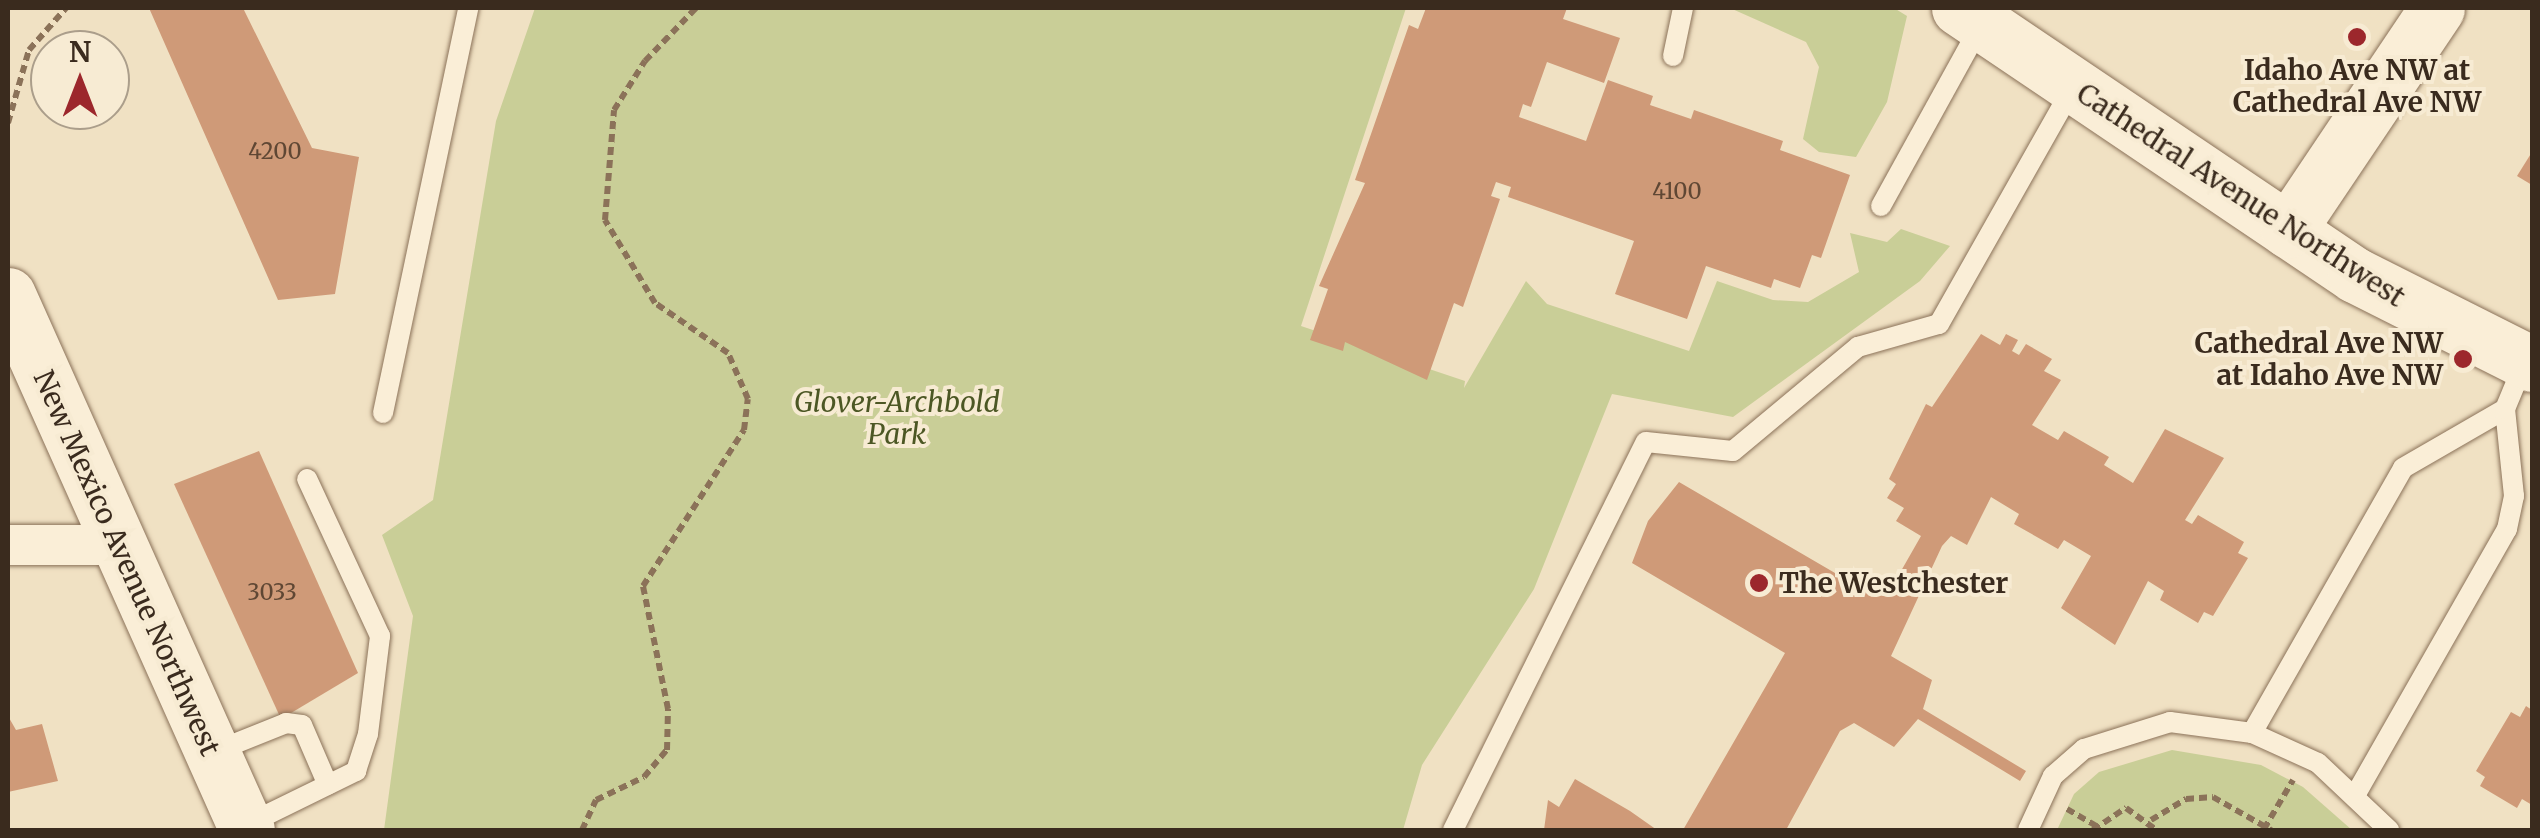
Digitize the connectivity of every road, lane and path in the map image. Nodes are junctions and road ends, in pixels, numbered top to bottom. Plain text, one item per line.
1 (66, 8) edge
2 (468, 8) edge
3 (696, 8) edge
4 (1683, 8) edge
5 (2437, 8) edge
6 (1987, 17) edge
7 (1673, 56) dead end
8 (2074, 86) junction
9 (8, 123) edge
10 (1881, 206) dead end
11 (2288, 230) junction
12 (8, 295) edge
13 (2521, 378) edge
14 (383, 413) dead end
15 (307, 479) dead end
16 (118, 544) junction
17 (8, 545) edge
18 (2252, 733) junction
19 (212, 753) junction
20 (2306, 758) junction
21 (2278, 768) dead end
22 (2294, 776) junction
23 (328, 785) junction
24 (2070, 790) dead end
25 (2356, 792) junction
26 (2061, 806) junction
27 (2053, 820) dead end
28 (2151, 820) junction
29 (246, 828) edge
30 (2095, 828) edge
31 (582, 830) edge
32 (1453, 830) edge
33 (2028, 830) edge
34 (2156, 830) edge
35 (2266, 830) edge
36 (2389, 830) edge

1 - 9 path
2 - 14 lane
3 - 31 path
4 - 7 lane
5 - 11 street
6 - 8 street, Cathedral Avenue Northwest
6 - 10 lane
8 - 11 street, Cathedral Avenue Northwest
8 - 32 lane
11 - 13 street, Cathedral Avenue Northwest
12 - 16 street, New Mexico Avenue Northwest
13 - 18 lane
13 - 25 lane
15 - 23 lane
16 - 17 street
16 - 19 street, New Mexico Avenue Northwest
18 - 20 lane
18 - 33 lane
19 - 23 lane
19 - 29 street, New Mexico Avenue Northwest
20 - 22 path
20 - 25 lane
21 - 22 path
22 - 35 path
23 - 29 lane
24 - 26 path
25 - 36 lane
26 - 27 path
26 - 30 path
28 - 30 path
28 - 34 path
28 - 35 path

